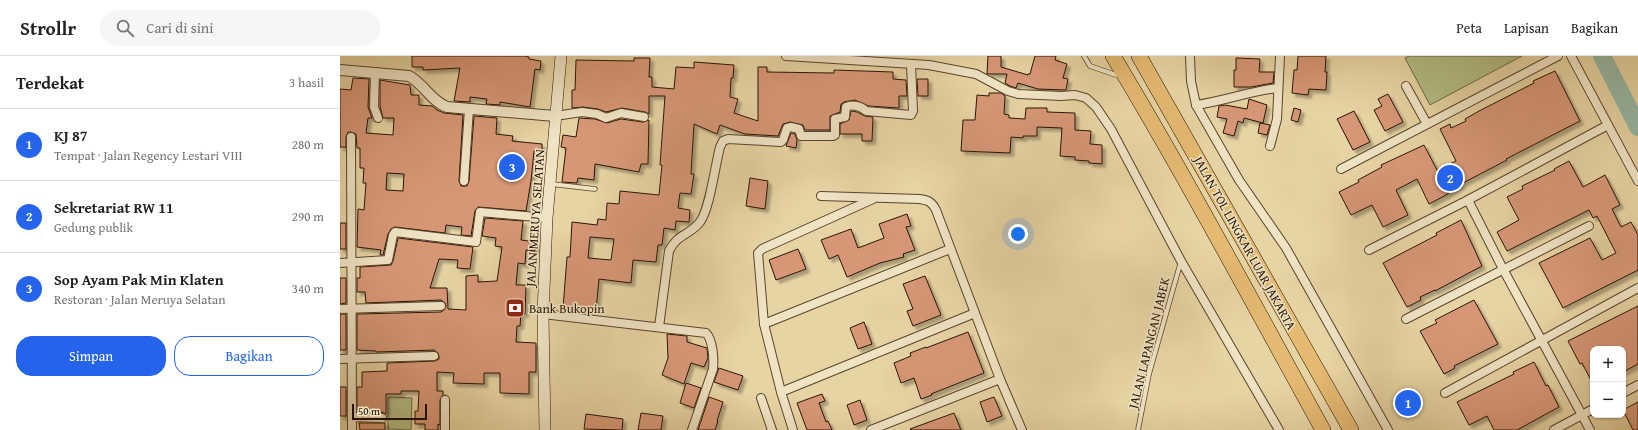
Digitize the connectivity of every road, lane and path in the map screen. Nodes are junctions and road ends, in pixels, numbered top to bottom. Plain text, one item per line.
1 (561, 56) edge
2 (786, 56) edge
3 (1084, 56) edge
4 (1113, 56) edge
5 (1139, 56) edge
6 (1190, 56) edge
7 (1280, 56) edge
8 (1558, 56) edge
9 (1571, 56) edge
10 (911, 64) junction
11 (340, 70) edge
12 (375, 72) junction
13 (1127, 79) junction
14 (1406, 86) dead end
15 (1278, 88) junction
16 (1196, 105) junction
17 (469, 109) junction
18 (555, 116) junction
19 (644, 117) dead end
20 (378, 118) dead end
21 (1427, 124) junction
22 (1608, 125) junction
23 (351, 137) dead end
24 (1270, 146) dead end
25 (1341, 169) dead end
26 (464, 181) dead end
27 (1638, 181) edge
28 (551, 184) junction
29 (595, 189) dead end
30 (821, 196) dead end
31 (876, 198) junction
32 (1468, 200) junction
33 (547, 218) junction
34 (1589, 226) dead end
35 (950, 249) junction
36 (1369, 250) dead end
37 (1181, 261) junction
38 (340, 263) edge
39 (352, 263) junction
40 (1503, 269) junction
41 (1638, 288) edge
42 (441, 306) dead end
43 (340, 309) edge
44 (352, 309) junction
45 (975, 313) junction
46 (543, 314) junction
47 (1406, 319) dead end
48 (764, 324) junction
49 (659, 327) junction
50 (1541, 340) junction
51 (434, 356) dead end
52 (340, 359) edge
53 (352, 360) junction
54 (1000, 379) junction
55 (1638, 385) edge
56 (1626, 391) edge
57 (781, 392) junction
58 (1445, 393) dead end
59 (761, 398) dead end
60 (445, 400) dead end
61 (1590, 411) edge
62 (1582, 415) junction
63 (352, 417) junction
64 (382, 418) dead end
65 (352, 430) edge
66 (445, 430) edge
67 (545, 430) edge
68 (692, 430) edge
69 (772, 430) edge
70 (793, 430) edge
71 (871, 430) edge
72 (1022, 430) edge
73 (1138, 430) edge
74 (1279, 430) edge
75 (1323, 430) edge
76 (1351, 430) edge
77 (1388, 430) edge
78 (1554, 430) edge
79 (1590, 430) edge

1 - 18 main road, JALAN MERUYA SELATAN
2 - 10 street
3 - 13 lane
4 - 13 highway, JALAN TOL LINGKAR LUAR JAKARTA
5 - 76 highway, JALAN TOL LINGKAR LUAR JAKARTA
6 - 16 street
7 - 15 street
8 - 21 street
9 - 22 street
10 - 37 street
10 - 49 street
11 - 12 street
12 - 17 street
12 - 20 street
13 - 75 highway, JALAN TOL LINGKAR LUAR JAKARTA
14 - 21 street
15 - 16 street
15 - 24 street
16 - 77 street
17 - 18 street
17 - 26 street
18 - 19 street
18 - 28 main road, JALAN MERUYA SELATAN
21 - 25 street
22 - 27 street
22 - 32 street
23 - 39 street
28 - 29 lane
28 - 33 main road, JALAN MERUYA SELATAN
30 - 31 street
31 - 35 street
31 - 48 street
32 - 36 street
32 - 40 street
33 - 39 street
33 - 46 main road, JALAN MERUYA SELATAN
34 - 40 street
35 - 45 street
35 - 48 street
37 - 73 lane, JALAN LAPANGAN JABEK
37 - 74 street
38 - 39 street
39 - 44 street
40 - 47 street
40 - 50 street
41 - 50 street
42 - 44 street
43 - 44 street
44 - 53 street
45 - 54 street
45 - 57 street
46 - 49 street
46 - 67 main road, JALAN MERUYA SELATAN
48 - 57 street
49 - 68 street
50 - 58 street
50 - 62 street
51 - 53 street
52 - 53 street
53 - 63 street
54 - 71 street
54 - 72 street
55 - 56 street
57 - 70 street
59 - 69 street
60 - 66 street
61 - 62 street
62 - 78 street
62 - 79 street
63 - 64 street
63 - 65 street

